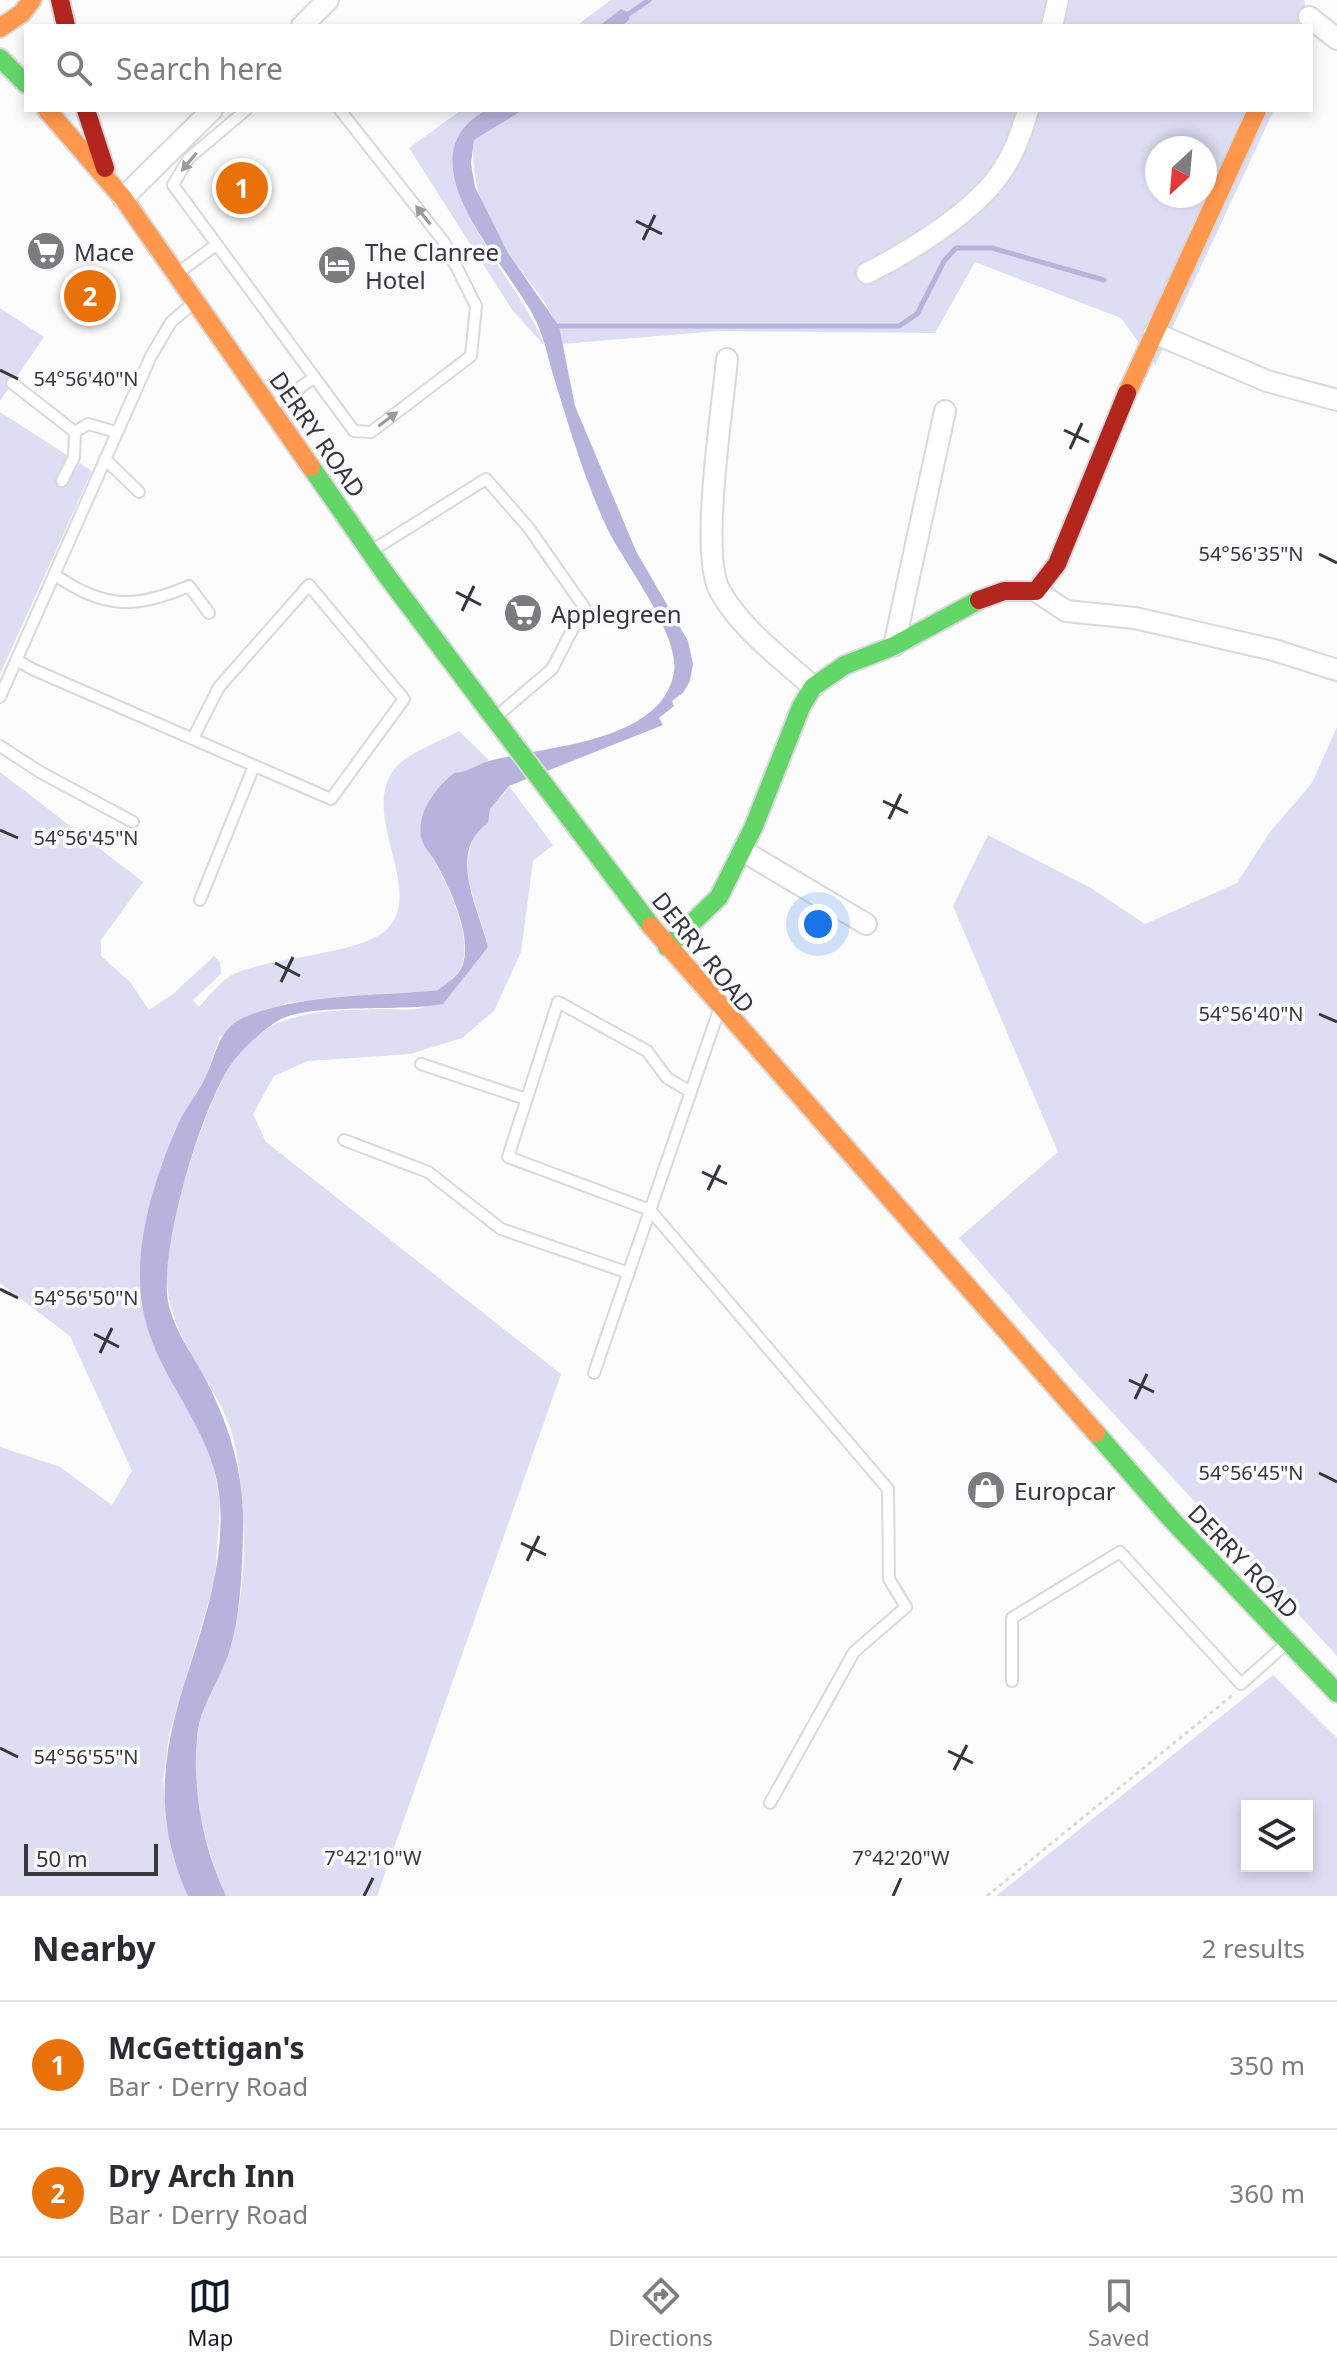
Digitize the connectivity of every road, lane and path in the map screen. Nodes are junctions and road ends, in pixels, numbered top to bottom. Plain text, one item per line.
1 (32, 0) edge
2 (60, 0) edge
3 (328, 0) edge
4 (1058, 0) edge
5 (1310, 14) edge
6 (66, 24) edge
7 (304, 24) edge
8 (1052, 24) edge
9 (0, 28) edge
10 (1337, 39) edge
11 (0, 58) edge
12 (24, 82) edge
13 (49, 112) edge
14 (87, 112) edge
15 (210, 112) edge
16 (244, 112) edge
17 (342, 112) edge
18 (1027, 112) edge
19 (1256, 112) edge
20 (109, 180) junction
21 (123, 198) junction
22 (216, 245) junction
23 (177, 273) junction
24 (867, 273) dead end
25 (196, 301) junction
26 (1154, 333) junction
27 (727, 359) dead end
28 (312, 379) junction
29 (12, 383) dead end
30 (1337, 400) edge
31 (272, 408) junction
32 (945, 411) dead end
33 (75, 432) junction
34 (116, 432) junction
35 (105, 459) junction
36 (62, 481) dead end
37 (139, 492) dead end
38 (370, 551) junction
39 (55, 575) junction
40 (1036, 591) junction
41 (209, 613) dead end
42 (894, 646) junction
43 (17, 660) junction
44 (1337, 670) edge
45 (813, 687) junction
46 (0, 697) edge
47 (493, 719) junction
48 (193, 738) junction
49 (0, 746) edge
50 (254, 766) junction
51 (133, 822) dead end
52 (743, 851) junction
53 (200, 900) dead end
54 (866, 924) dead end
55 (667, 947) junction
56 (720, 1008) junction
57 (421, 1064) dead end
58 (691, 1092) junction
59 (526, 1099) junction
60 (344, 1140) dead end
61 (650, 1210) junction
62 (629, 1273) junction
63 (594, 1373) dead end
64 (1288, 1642) junction
65 (1012, 1681) dead end
66 (1241, 1684) junction
67 (1337, 1693) edge
68 (770, 1803) dead end
69 (987, 1896) edge

1 - 9 main road
2 - 6 main road
3 - 7 street
4 - 8 street
5 - 10 street
11 - 12 main road
13 - 20 main road, DERRY ROAD
14 - 20 main road, DERRY ROAD
15 - 21 street
16 -> 22 lane
28 -> 17 lane
18 - 24 street
19 - 26 main road
20 - 21 main road, DERRY ROAD
21 - 23 main road, DERRY ROAD
22 - 23 lane
22 - 28 lane
23 - 25 main road, DERRY ROAD
25 - 31 main road, DERRY ROAD
25 - 34 lane
26 - 30 street
26 - 40 main road
27 - 45 street
28 - 31 lane
29 - 33 lane
31 - 38 main road, DERRY ROAD
32 - 42 street
33 - 34 lane
33 - 36 lane
34 - 35 lane
35 - 37 lane
35 - 39 lane
38 - 47 main road, DERRY ROAD
38 - 47 lane
39 - 41 lane
39 - 43 lane
40 - 42 main road
40 - 44 street
42 - 45 main road
43 - 46 lane
43 - 48 lane
45 - 52 main road
47 - 55 main road, DERRY ROAD
48 - 50 lane
48 - 50 lane
49 - 51 lane
50 - 53 lane
52 - 54 street
52 - 55 main road
55 - 56 main road, DERRY ROAD
56 - 58 lane
56 - 64 main road, DERRY ROAD
57 - 59 lane
58 - 59 lane
58 - 61 lane
59 - 61 lane
60 - 62 lane
61 - 62 lane
61 - 68 lane
62 - 63 lane
64 - 66 lane
64 - 67 main road, DERRY ROAD
65 - 66 lane
66 - 69 path

